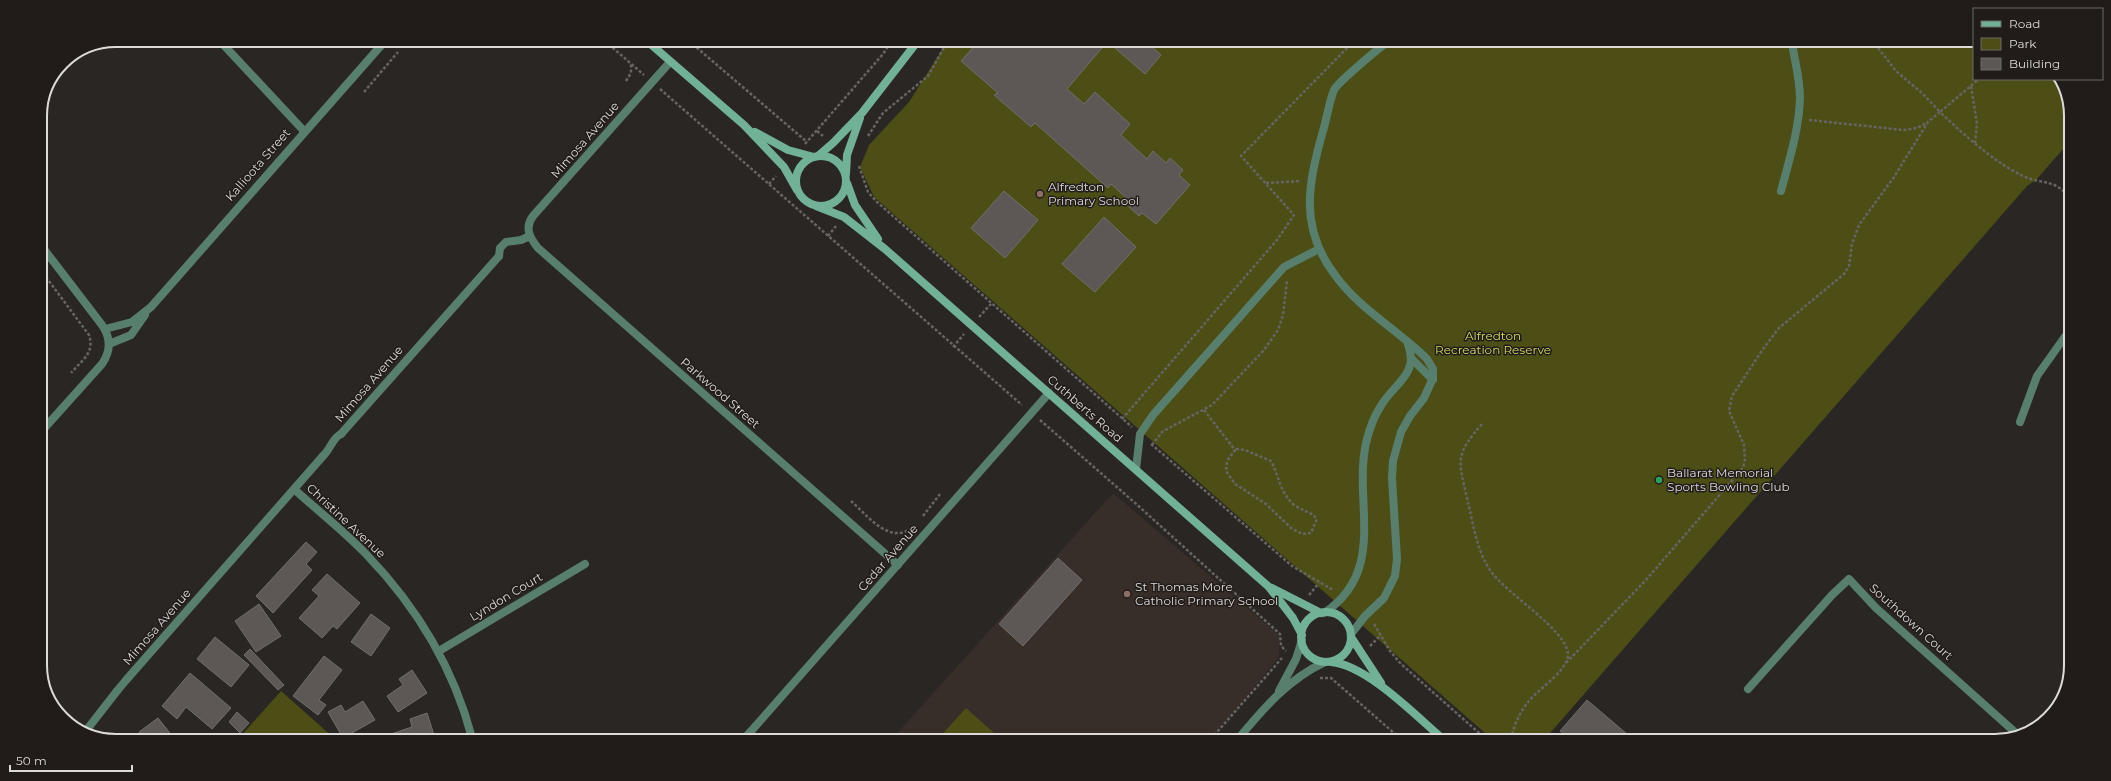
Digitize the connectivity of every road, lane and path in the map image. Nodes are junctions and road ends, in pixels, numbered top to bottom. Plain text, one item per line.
1 (226, 47) edge
2 (379, 47) edge
3 (612, 47) edge
4 (653, 47) edge
5 (696, 47) edge
6 (888, 47) edge
7 (913, 47) edge
8 (944, 47) edge
9 (1348, 47) edge
10 (1381, 47) edge
11 (1793, 47) edge
12 (1877, 47) edge
13 (398, 52) dead end
14 (670, 62) junction
15 (631, 64) junction
16 (1978, 80) edge
17 (626, 81) dead end
18 (652, 82) junction
19 (1971, 86) junction
20 (364, 92) dead end
21 (1940, 112) junction
22 (862, 113) junction
23 (1798, 119) junction
24 (1928, 122) junction
25 (744, 125) junction
26 (304, 131) junction
27 (807, 142) junction
28 (865, 142) dead end
29 (1975, 143) junction
30 (797, 153) junction
31 (847, 155) junction
32 (816, 157) junction
33 (860, 162) dead end
34 (860, 167) junction
35 (846, 179) junction
36 (1266, 183) junction
37 (1310, 183) junction
38 (797, 190) junction
39 (1781, 191) dead end
40 (2064, 192) edge
41 (816, 206) junction
42 (530, 236) junction
43 (885, 249) junction
44 (1319, 250) junction
45 (47, 253) edge
46 (1281, 271) junction
47 (47, 279) edge
48 (151, 306) junction
49 (105, 330) junction
50 (2064, 338) edge
51 (1408, 343) junction
52 (109, 344) junction
53 (1411, 358) junction
54 (71, 373) dead end
55 (1433, 380) junction
56 (1050, 393) junction
57 (1019, 402) dead end
58 (1204, 410) junction
59 (2020, 422) dead end
60 (1045, 424) dead end
61 (1482, 424) dead end
62 (47, 425) edge
63 (1234, 450) junction
64 (1136, 469) junction
65 (294, 489) junction
66 (940, 494) dead end
67 (851, 501) dead end
68 (919, 520) dead end
69 (916, 524) dead end
70 (585, 564) dead end
71 (898, 565) junction
72 (1269, 587) junction
73 (1343, 597) junction
74 (1323, 613) junction
75 (1365, 616) junction
76 (1351, 635) junction
77 (1302, 637) junction
78 (439, 651) junction
79 (1287, 652) junction
80 (1296, 659) junction
81 (1326, 662) junction
82 (1566, 663) junction
83 (1308, 670) junction
84 (1386, 689) junction
85 (1748, 689) dead end
86 (1276, 695) junction
87 (87, 728) edge
88 (2014, 732) edge
89 (471, 734) edge
90 (749, 734) edge
91 (1215, 734) edge
92 (1242, 734) edge
93 (1395, 734) edge
94 (1437, 734) edge
95 (1480, 734) edge
96 (1512, 734) edge

1 - 26 street
2 - 26 street, Kallioota Street
3 - 15 path
4 - 14 street
5 - 27 path
6 - 27 path
7 - 22 street
8 - 28 path
9 - 36 path
10 - 37 street
11 - 23 street
12 - 21 path
13 - 20 path
14 - 18 street, Mimosa Avenue
14 - 25 street
15 - 17 path
15 - 18 path
16 - 19 path
18 - 42 street, Mimosa Avenue
18 - 57 path
19 - 21 path
19 - 29 path
21 - 24 path
21 - 29 path
22 - 31 street
22 - 32 street
23 - 24 path
23 - 39 street
24 - 82 path
25 - 30 street
25 - 38 street
26 - 48 street, Kallioota Street
27 - 30 path
29 - 40 path
30 - 32 street
31 - 34 path
31 - 35 street
32 - 35 street
32 - 38 street
33 - 34 path
34 - 36 path
35 - 41 street
35 - 43 street, Cuthberts Road
36 - 37 path
37 - 44 street
38 - 41 street
41 - 43 street, Cuthberts Road
42 - 65 street, Mimosa Avenue
42 - 71 street, Parkwood Street
43 - 56 street, Cuthberts Road
44 - 46 street
44 - 51 street
45 - 49 street
46 - 58 path
46 - 64 street
47 - 54 path
48 - 49 street, Kallioota Street
48 - 52 street, Kallioota Street
49 - 52 street
50 - 59 street
51 - 53 street
51 - 55 street
52 - 62 street
53 - 55 street
53 - 73 street
55 - 75 street
56 - 64 street, Cuthberts Road
56 - 71 street, Cedar Avenue
58 - 63 path
58 - 73 path
60 - 79 path
61 - 82 path
63 - 63 path
64 - 72 street, Cuthberts Road
65 - 78 street, Christine Avenue
65 - 87 street, Mimosa Avenue
66 - 68 path
67 - 69 path
70 - 78 street, Lyndon Court
71 - 90 street, Cedar Avenue
72 - 74 street, Cuthberts Road
72 - 77 street, Cuthberts Road
73 - 74 street
74 - 76 street
74 - 77 street
75 - 76 street
75 - 95 path
76 - 81 street
76 - 84 street
77 - 80 street
77 - 81 street
78 - 89 street, Christine Avenue
79 - 80 path
79 - 91 path
80 - 86 street
81 - 83 street
81 - 84 street
82 - 96 path
83 - 86 street
83 - 93 path
84 - 94 street
85 - 88 street, Southdown Court
86 - 92 street

